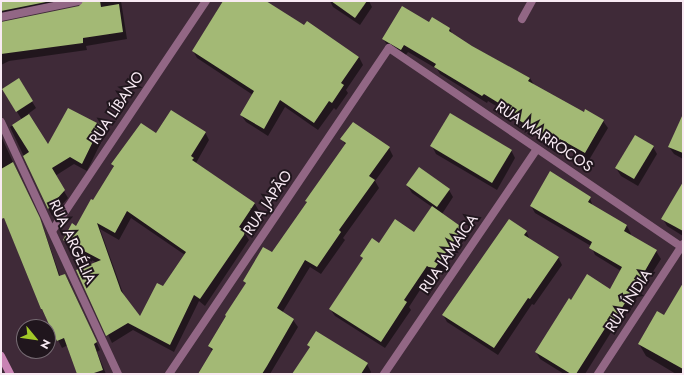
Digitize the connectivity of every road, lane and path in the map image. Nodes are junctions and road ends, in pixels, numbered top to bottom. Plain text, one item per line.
1 (78, 1) edge
2 (206, 1) edge
3 (532, 1) edge
4 (1, 17) edge
5 (522, 19) dead end
6 (389, 48) joint
7 (1, 122) edge
8 (537, 149) junction
9 (52, 232) junction
10 (682, 246) edge
11 (1, 356) edge
12 (10, 374) edge
13 (118, 374) edge
14 (169, 374) edge
15 (384, 374) edge
16 (598, 374) edge

1 - 4 street
2 - 9 street, RUA LÍBANO
3 - 5 street
6 - 8 street, RUA MARROCOS
6 - 14 street, RUA JAPÃO
7 - 9 street, RUA ARGÉLIA
8 - 10 street, RUA MARROCOS
8 - 15 street, RUA JAMAICA
9 - 13 street, RUA ARGÉLIA
10 - 16 street, RUA ÍNDIA
11 - 12 main road

